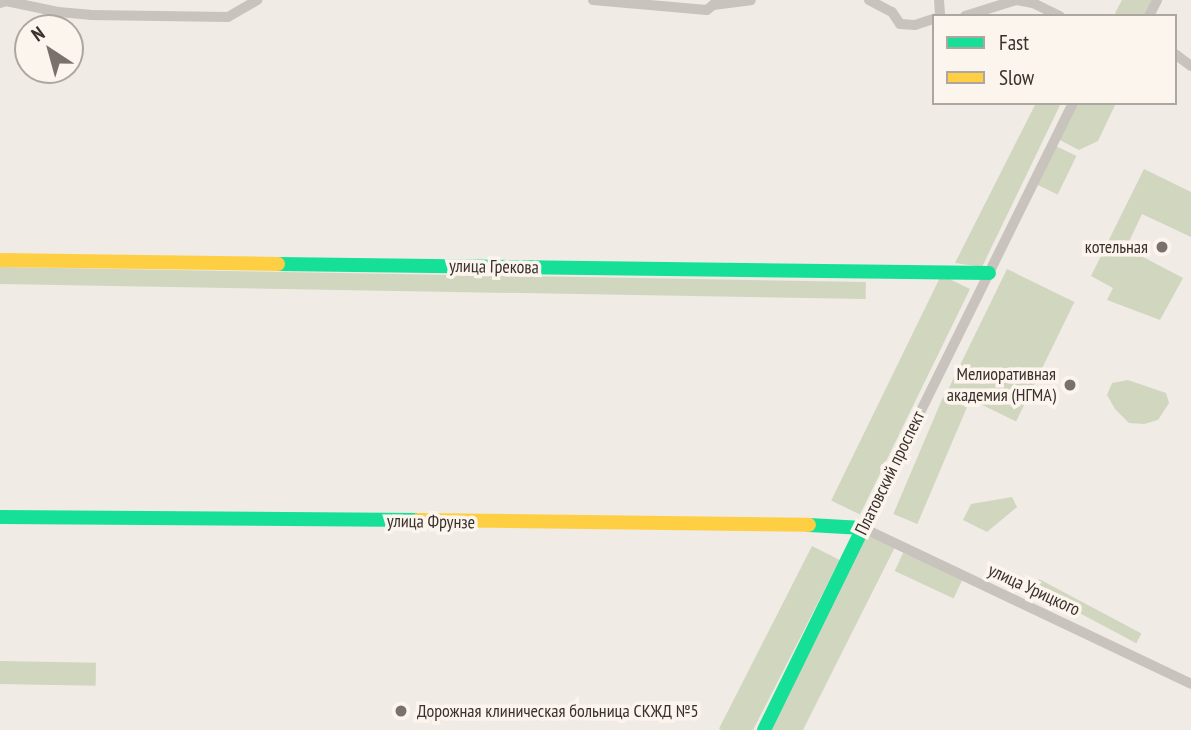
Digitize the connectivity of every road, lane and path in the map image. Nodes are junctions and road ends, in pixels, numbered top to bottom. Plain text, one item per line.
1 (258, 0) edge
2 (593, 0) edge
3 (751, 0) edge
4 (869, 0) edge
5 (0, 3) edge
6 (971, 14) edge
7 (1056, 14) edge
8 (932, 20) edge
9 (1072, 105) edge
10 (0, 260) edge
11 (989, 273) junction
12 (0, 517) edge
13 (863, 528) junction
14 (1191, 684) edge
15 (764, 730) edge

1 - 5 street
2 - 3 street
4 - 8 street
6 - 7 street
9 - 11 street, Платовский проспект
10 - 11 street, улица Грекова
11 - 13 street, Платовский проспект
12 - 13 street, улица Фрунзе
13 - 14 street, улица Урицкого
13 - 15 street, Платовский проспект

